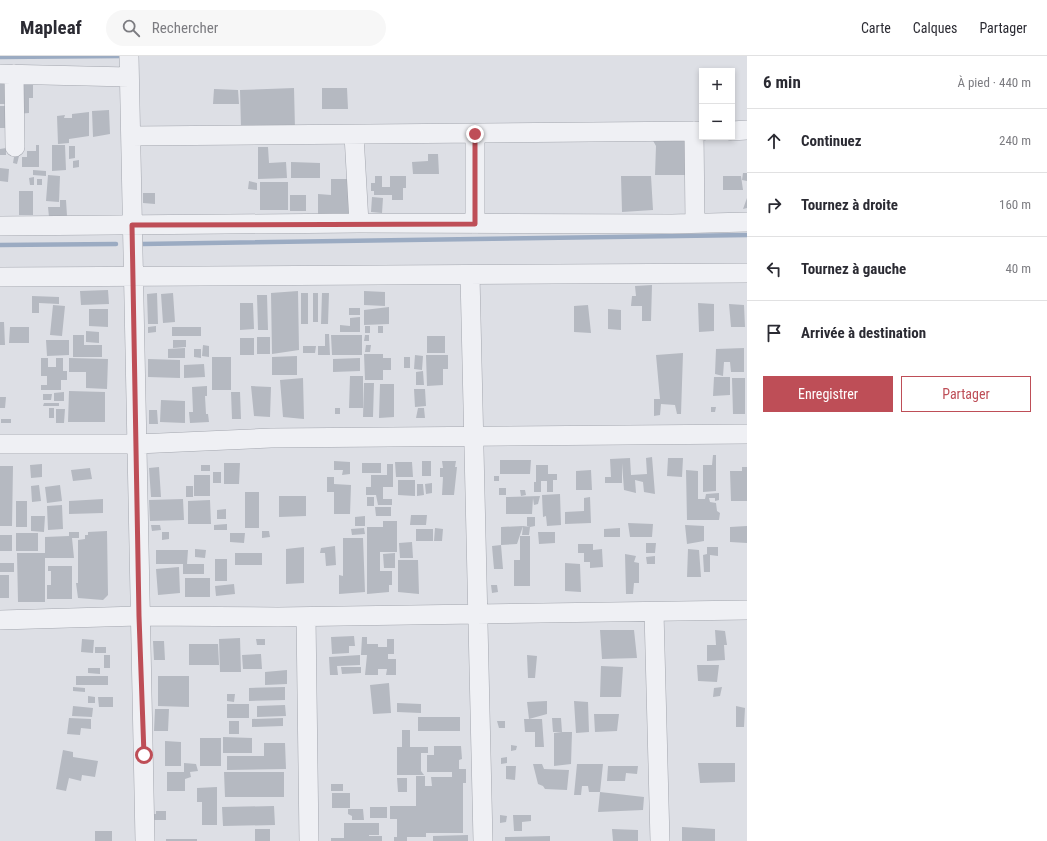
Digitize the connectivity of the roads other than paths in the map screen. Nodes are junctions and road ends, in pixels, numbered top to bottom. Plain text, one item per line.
1 (129, 66) edge
2 (7, 74) edge
3 (747, 130) edge
4 (698, 131) edge
5 (735, 131) edge
6 (475, 134) junction
7 (354, 135) junction
8 (131, 136) junction
9 (15, 147) dead end
10 (747, 222) edge
11 (359, 223) junction
12 (695, 223) junction
13 (475, 224) junction
14 (132, 225) junction
15 (0, 226) edge
16 (747, 273) edge
17 (470, 275) junction
18 (133, 276) junction
19 (0, 277) edge
20 (747, 434) edge
21 (474, 436) junction
22 (0, 444) edge
23 (137, 444) junction
24 (747, 610) edge
25 (654, 612) junction
26 (478, 614) junction
27 (139, 616) junction
28 (306, 617) junction
29 (0, 620) edge
30 (145, 841) edge
31 (309, 841) edge
32 (483, 841) edge
33 (660, 841) edge

1 - 2 street
1 - 8 street
2 - 9 street
3 - 5 street
4 - 6 street
4 - 12 street
6 - 7 street
6 - 13 street
7 - 8 street
7 - 11 street
8 - 14 street
10 - 12 street
11 - 13 street
11 - 14 street
12 - 13 street
14 - 15 street
14 - 18 street
16 - 17 street
17 - 18 street
17 - 21 street
18 - 19 street
18 - 23 street
20 - 21 street
21 - 23 street
21 - 26 street
22 - 23 street
23 - 27 street
24 - 25 street
25 - 26 street
25 - 33 street
26 - 28 street
26 - 32 street
27 - 28 street
27 - 29 street
27 - 30 street
28 - 31 street

